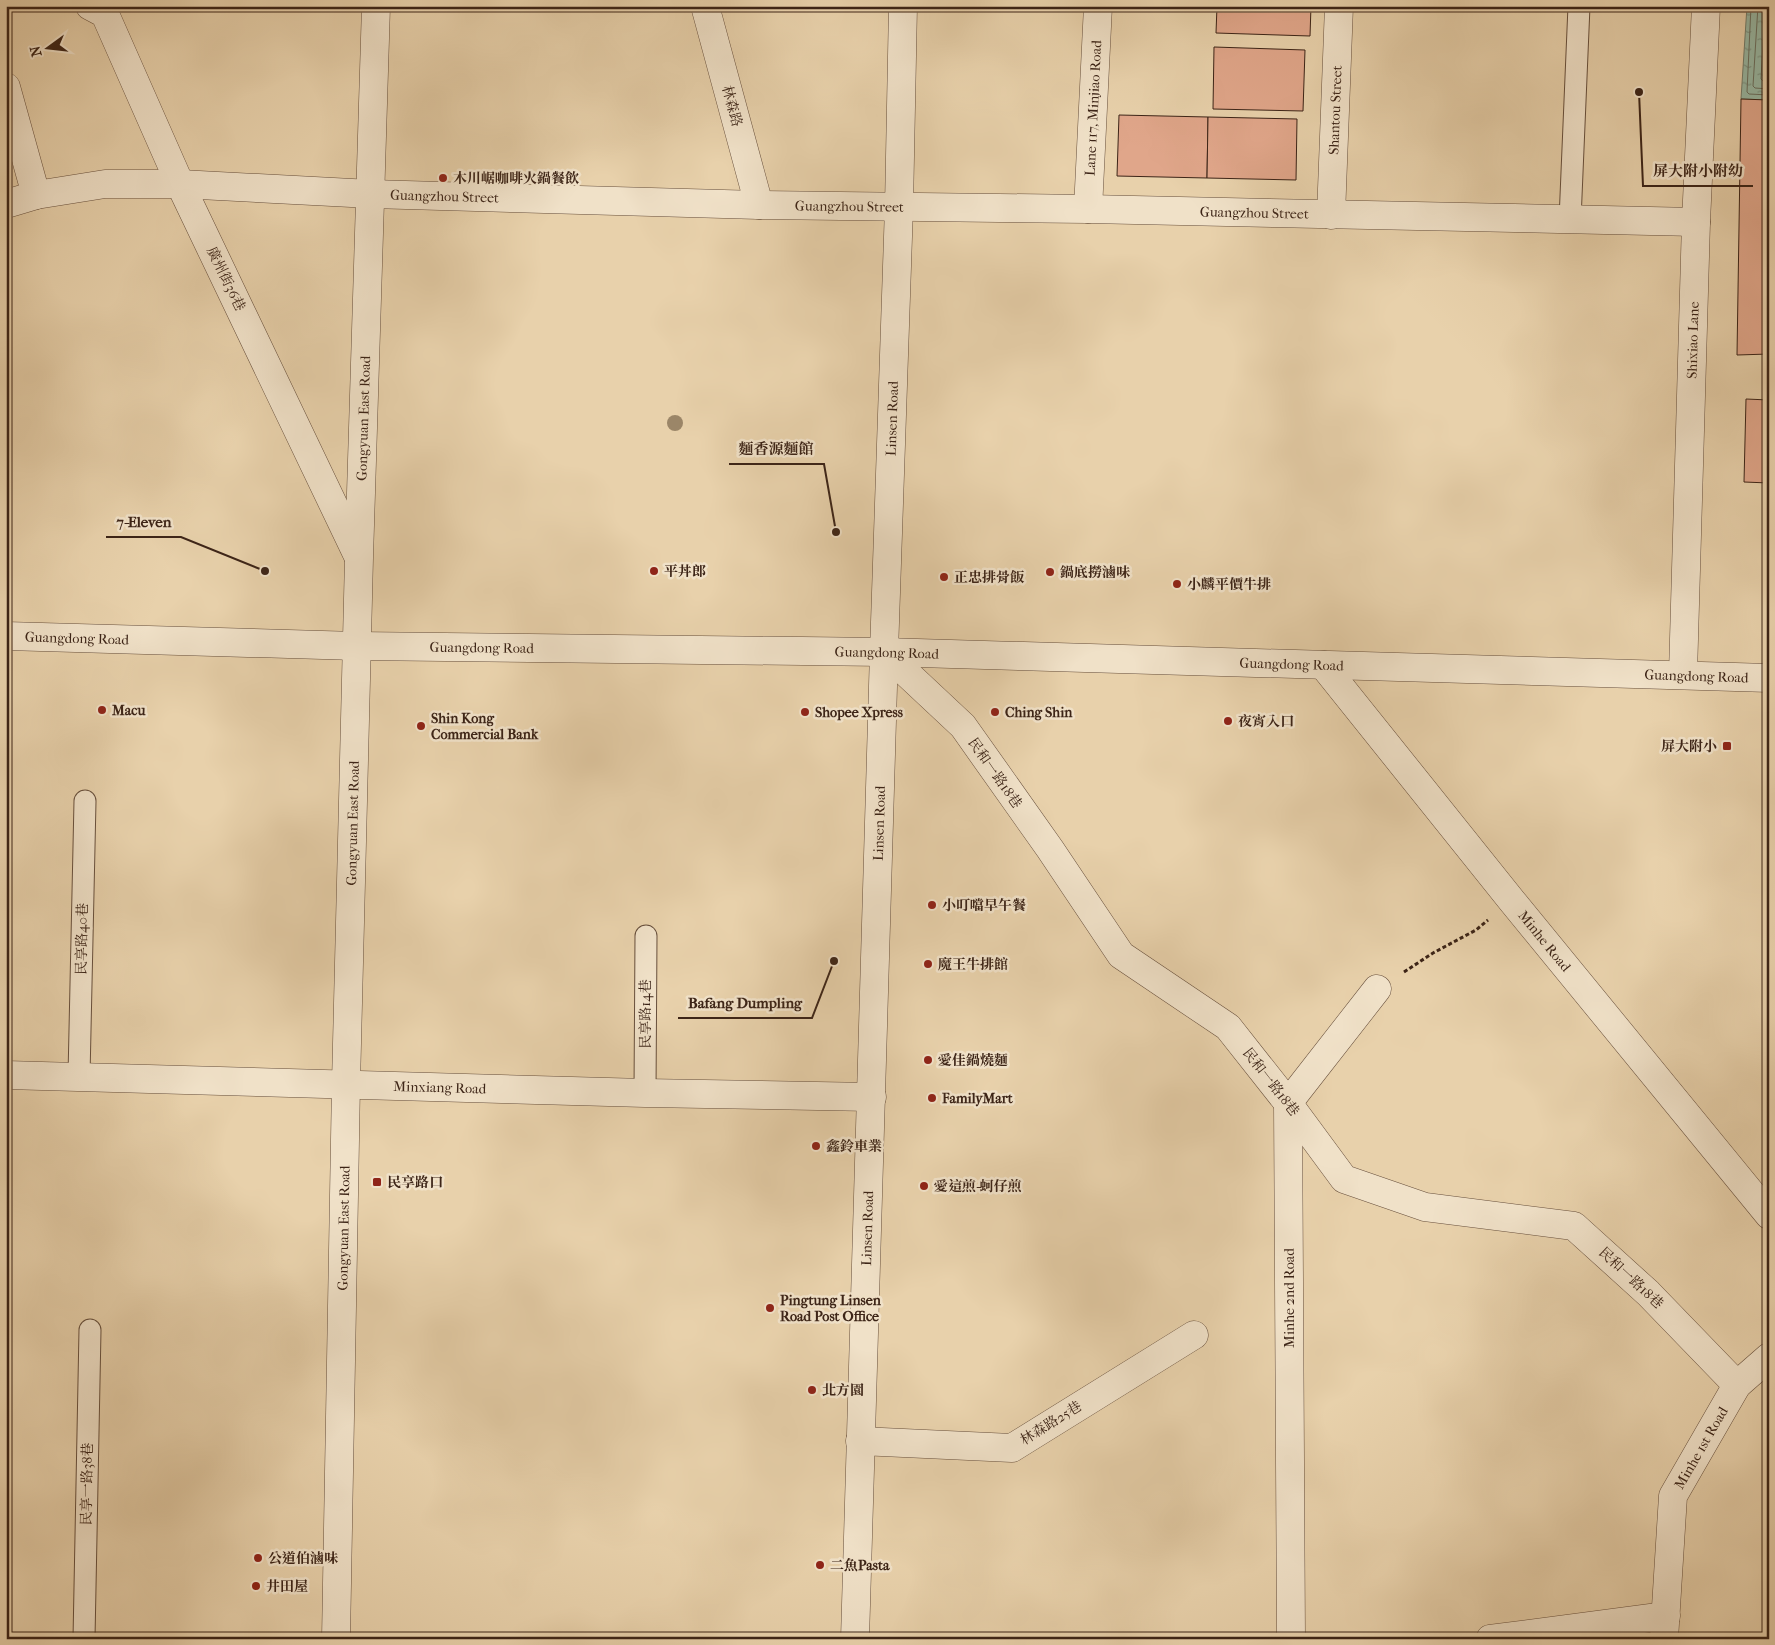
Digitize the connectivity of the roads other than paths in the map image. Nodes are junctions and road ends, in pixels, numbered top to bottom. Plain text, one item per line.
1 (90, 6) edge
2 (376, 6) edge
3 (706, 6) edge
4 (903, 6) edge
5 (1098, 6) edge
6 (1339, 6) edge
7 (1579, 6) edge
8 (1706, 6) edge
9 (6, 88) edge
10 (180, 184) junction
11 (371, 194) junction
12 (36, 195) junction
13 (6, 204) edge
14 (759, 205) junction
15 (899, 207) junction
16 (1088, 209) junction
17 (1331, 215) junction
18 (1570, 220) junction
19 (1696, 222) junction
20 (359, 558) junction
21 (6, 636) edge
22 (357, 646) junction
23 (884, 652) junction
24 (1323, 665) junction
25 (1683, 674) junction
26 (1769, 678) edge
27 (85, 801) dead end
28 (646, 936) dead end
29 (1377, 989) road end
30 (6, 1075) edge
31 (79, 1076) junction
32 (346, 1084) junction
33 (645, 1093) junction
34 (872, 1097) junction
35 (1288, 1103) junction
36 (1769, 1215) edge
37 (90, 1330) dead end
38 (1194, 1336) dead end
39 (1769, 1357) edge
40 (1737, 1385) junction
41 (860, 1441) junction
42 (1665, 1628) edge
43 (84, 1639) edge
44 (336, 1639) edge
45 (855, 1639) edge
46 (1291, 1639) edge
47 (1490, 1639) edge

1 - 10 street, 廣州街36巷
2 - 11 street, Gongyuan East Road
3 - 14 street, 林森路
4 - 15 street, Linsen Road
5 - 16 street, Lane 117, Minjiao Road
6 - 17 street, Shantou Street
7 - 18 lane
8 - 19 street, Shixiao Lane
9 - 12 street
10 - 11 street, Guangzhou Street
10 - 12 street, Guangzhou Street
10 - 20 street, 廣州街36巷
11 - 14 street, Guangzhou Street
11 - 20 street, Gongyuan East Road
12 - 13 street, Guangzhou Street
14 - 15 street, Guangzhou Street
15 - 16 street, Guangzhou Street
15 - 23 street, Linsen Road
16 - 17 street, Guangzhou Street
17 - 18 street, Guangzhou Street
18 - 19 street, Guangzhou Street
19 - 25 street, Shixiao Lane
20 - 22 street, Gongyuan East Road
21 - 22 street, Guangdong Road
22 - 23 street, Guangdong Road
22 - 32 street, Gongyuan East Road
23 - 24 street, Guangdong Road
23 - 34 street, Linsen Road
23 - 35 street, 民和一路18巷
24 - 25 street, Guangdong Road
24 - 36 street, Minhe Road
25 - 26 street, Guangdong Road
27 - 31 lane, 民享路40巷
28 - 33 lane, 民享路14巷
29 - 35 street
30 - 31 street, Minxiang Road
31 - 32 street, Minxiang Road
32 - 33 street, Minxiang Road
32 - 44 street, Gongyuan East Road
33 - 34 street, Minxiang Road
34 - 41 street, Linsen Road
35 - 40 street, 民和一路18巷
35 - 46 street, Minhe 2nd Road
37 - 43 lane, 民享一路38巷
38 - 41 street, 林森路25巷
39 - 40 street, Minhe 1st Road
40 - 42 street, Minhe 1st Road
41 - 45 street, Linsen Road
42 - 47 street

